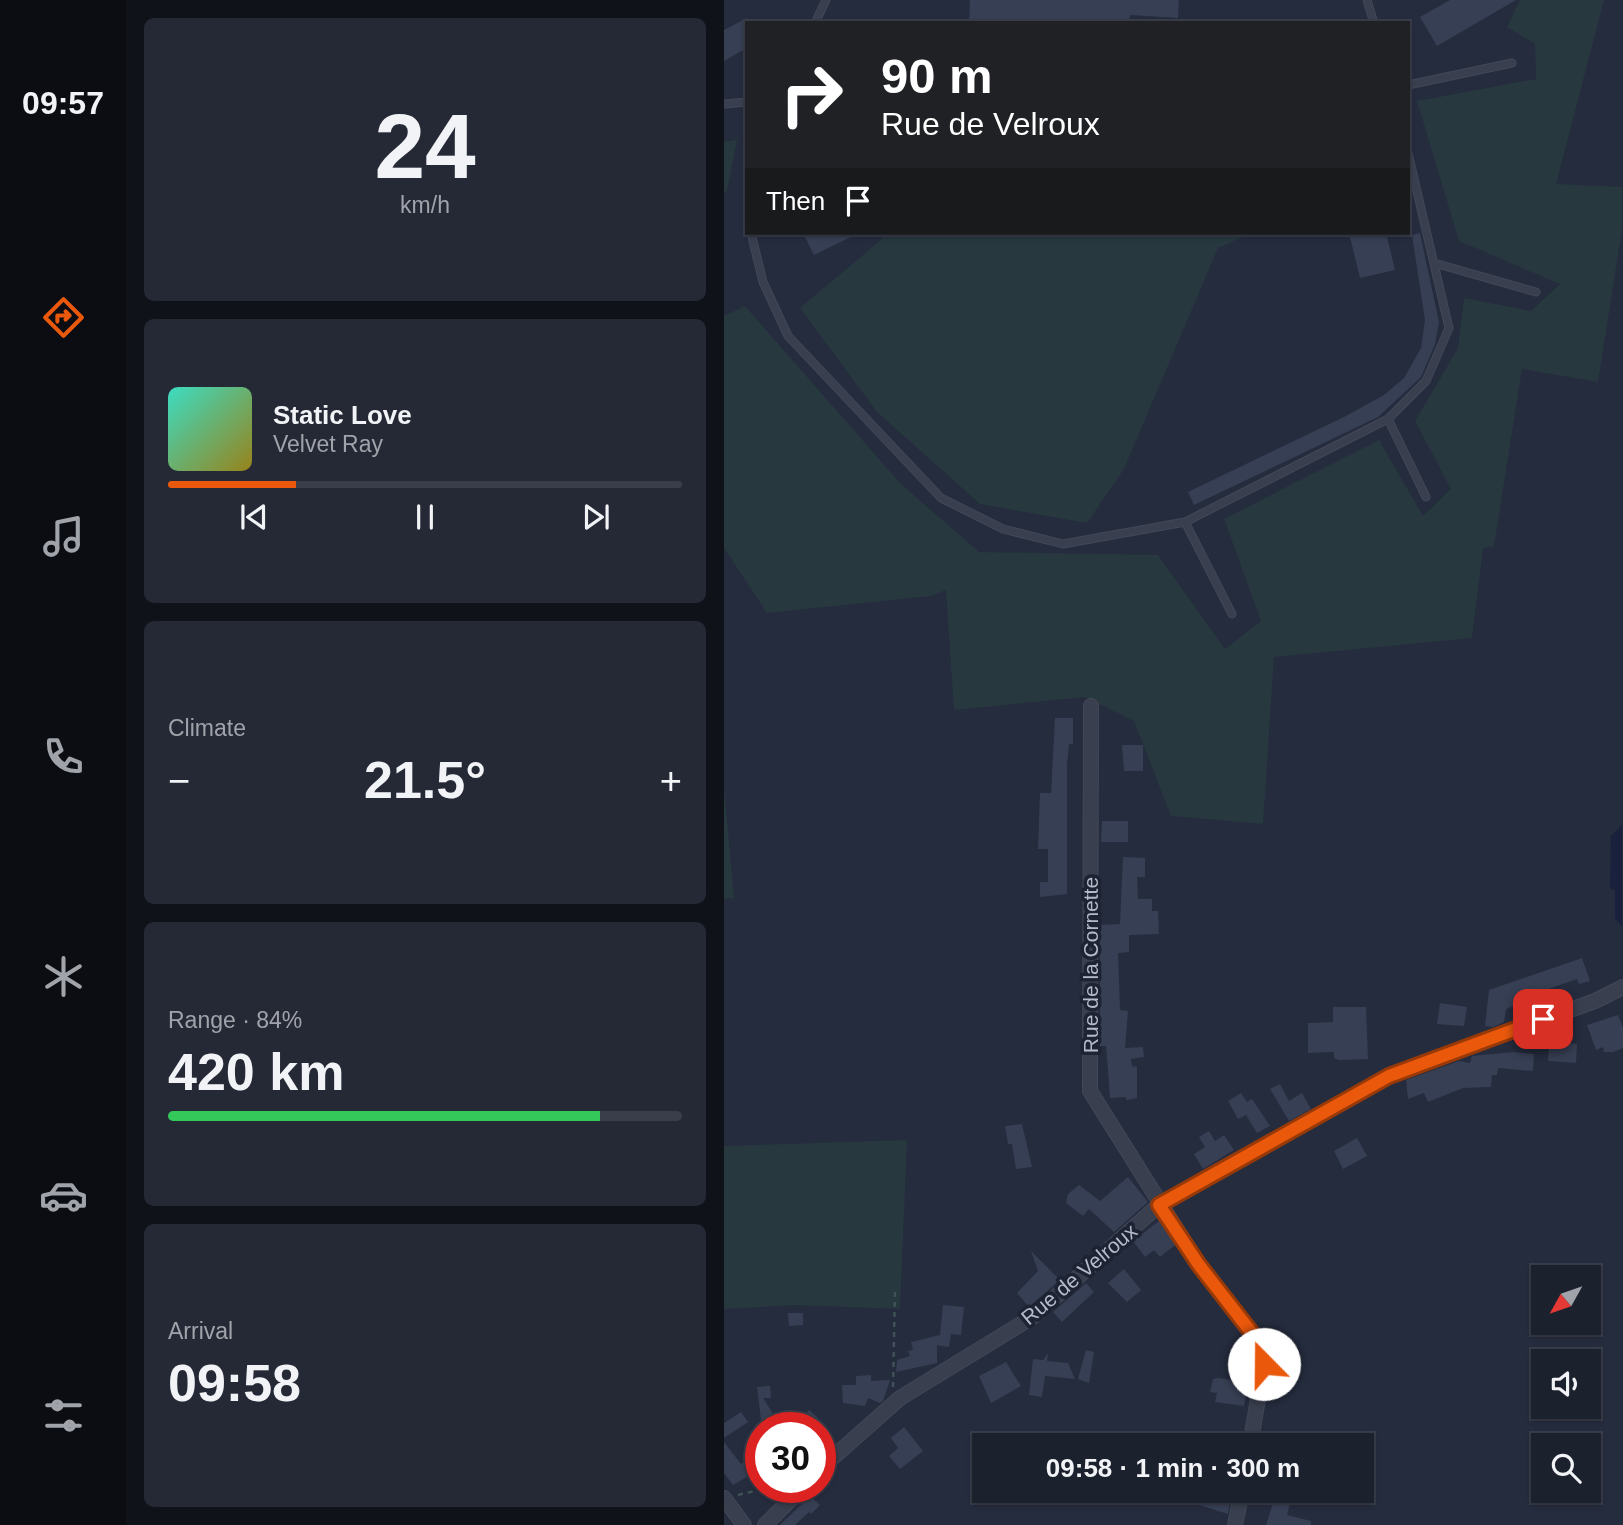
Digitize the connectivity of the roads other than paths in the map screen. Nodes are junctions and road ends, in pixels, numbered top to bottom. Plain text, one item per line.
1 (826, 0) edge
2 (1367, 0) edge
3 (816, 21) edge
4 (1373, 21) edge
5 (1512, 63) dead end
6 (1410, 85) edge
7 (745, 103) edge
8 (724, 104) edge
9 (1410, 161) edge
10 (751, 235) edge
11 (1434, 263) junction
12 (1536, 292) dead end
13 (1388, 419) junction
14 (1426, 497) dead end
15 (1185, 522) junction
16 (1232, 614) dead end
17 (1092, 706) dead end
18 (1622, 987) edge
19 (1159, 1205) junction
20 (1252, 1433) edge
21 (836, 1455) edge
22 (725, 1498) edge
23 (787, 1503) edge
24 (1239, 1503) edge
25 (744, 1525) edge
26 (765, 1525) edge
27 (1235, 1525) edge

1 - 3 lane
2 - 4 lane
5 - 6 lane
7 - 8 lane
9 - 11 lane
10 - 15 lane
11 - 12 lane
11 - 13 lane
13 - 14 lane
13 - 15 lane
15 - 16 lane
17 - 19 street, Rue de la Cornette
18 - 19 street, Rue de Velroux
19 - 20 street, Rue de la Cornette
19 - 21 street, Rue de Velroux
22 - 25 street
23 - 26 street
24 - 27 street

